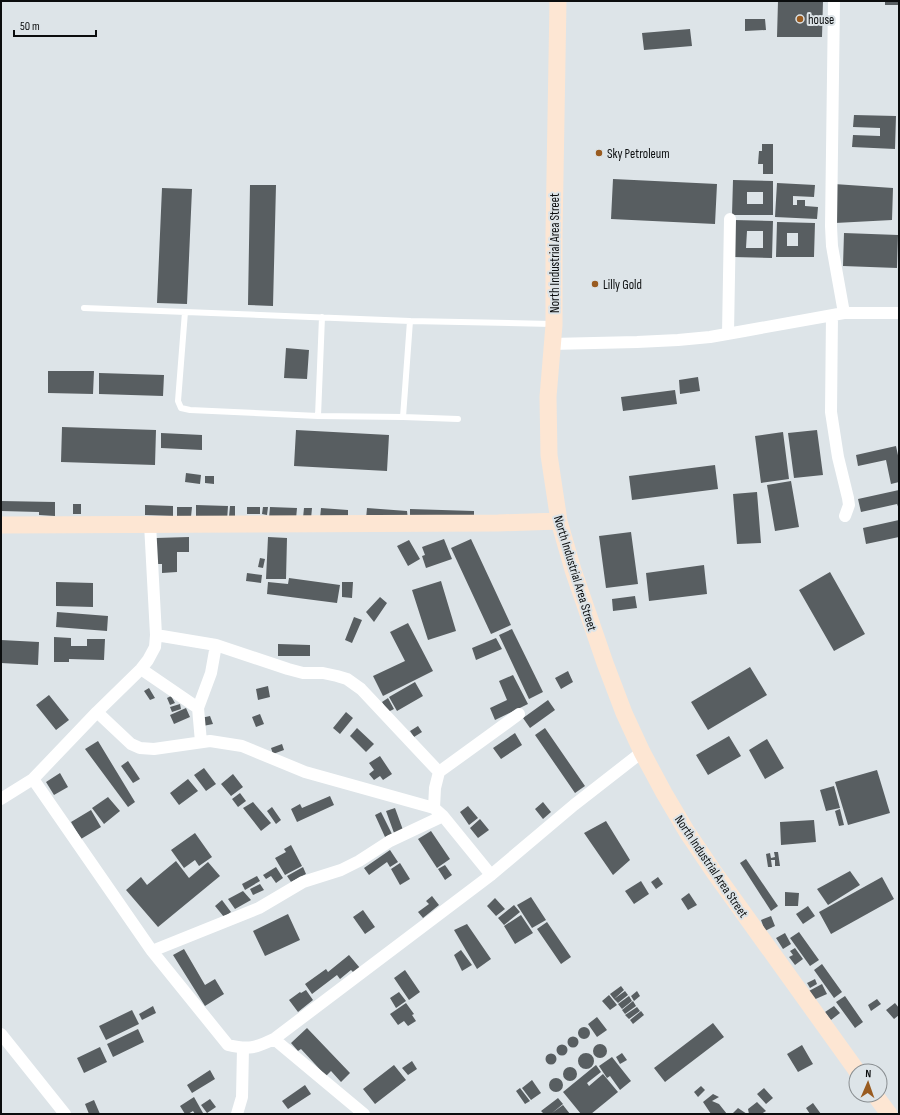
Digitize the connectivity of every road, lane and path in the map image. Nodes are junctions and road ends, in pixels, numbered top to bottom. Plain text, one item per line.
1 (558, 1) edge
2 (834, 1) edge
3 (730, 219) dead end
4 (84, 308) dead end
5 (185, 312) junction
6 (844, 313) junction
7 (899, 313) edge
8 (832, 315) junction
9 (322, 317) junction
10 (410, 321) junction
11 (554, 324) junction
12 (728, 334) junction
13 (552, 344) junction
14 (318, 416) junction
15 (403, 417) junction
16 (458, 419) dead end
17 (845, 516) dead end
18 (559, 521) junction
19 (150, 524) junction
20 (1, 525) edge
21 (156, 636) junction
22 (216, 645) junction
23 (141, 668) junction
24 (198, 708) junction
25 (97, 712) junction
26 (519, 714) dead end
27 (201, 742) junction
28 (642, 752) junction
29 (439, 772) junction
30 (33, 779) junction
31 (1, 799) edge
32 (439, 812) junction
33 (491, 875) junction
34 (152, 951) junction
35 (1, 1034) edge
36 (274, 1038) junction
37 (243, 1048) junction
38 (852, 1063) edge
39 (881, 1103) edge
40 (65, 1114) edge
41 (238, 1114) edge
42 (364, 1114) edge
43 (889, 1114) edge

1 - 11 main road, North Industrial Area Street
2 - 6 street
3 - 12 street
4 - 5 lane
5 - 9 lane
5 - 14 lane
6 - 7 street
6 - 8 street
8 - 12 street
8 - 17 street
9 - 10 lane
9 - 14 lane
10 - 11 lane
10 - 15 lane
11 - 13 main road, North Industrial Area Street
12 - 13 street
13 - 18 main road, North Industrial Area Street
14 - 15 lane
15 - 16 lane
18 - 19 main road
18 - 28 main road, North Industrial Area Street
19 - 20 main road
19 - 21 street
21 - 22 street
21 - 23 street
22 - 24 street
22 - 29 street
23 - 24 street
23 - 25 street
24 - 27 street
25 - 27 street
25 - 30 street
26 - 29 street
27 - 32 street
28 - 33 street
28 - 38 main road, North Industrial Area Street
29 - 32 street
30 - 31 street
30 - 34 street
32 - 33 street
32 - 34 street
33 - 36 street
34 - 37 street
35 - 40 street
36 - 37 street
36 - 42 street
37 - 41 street
39 - 43 main road

